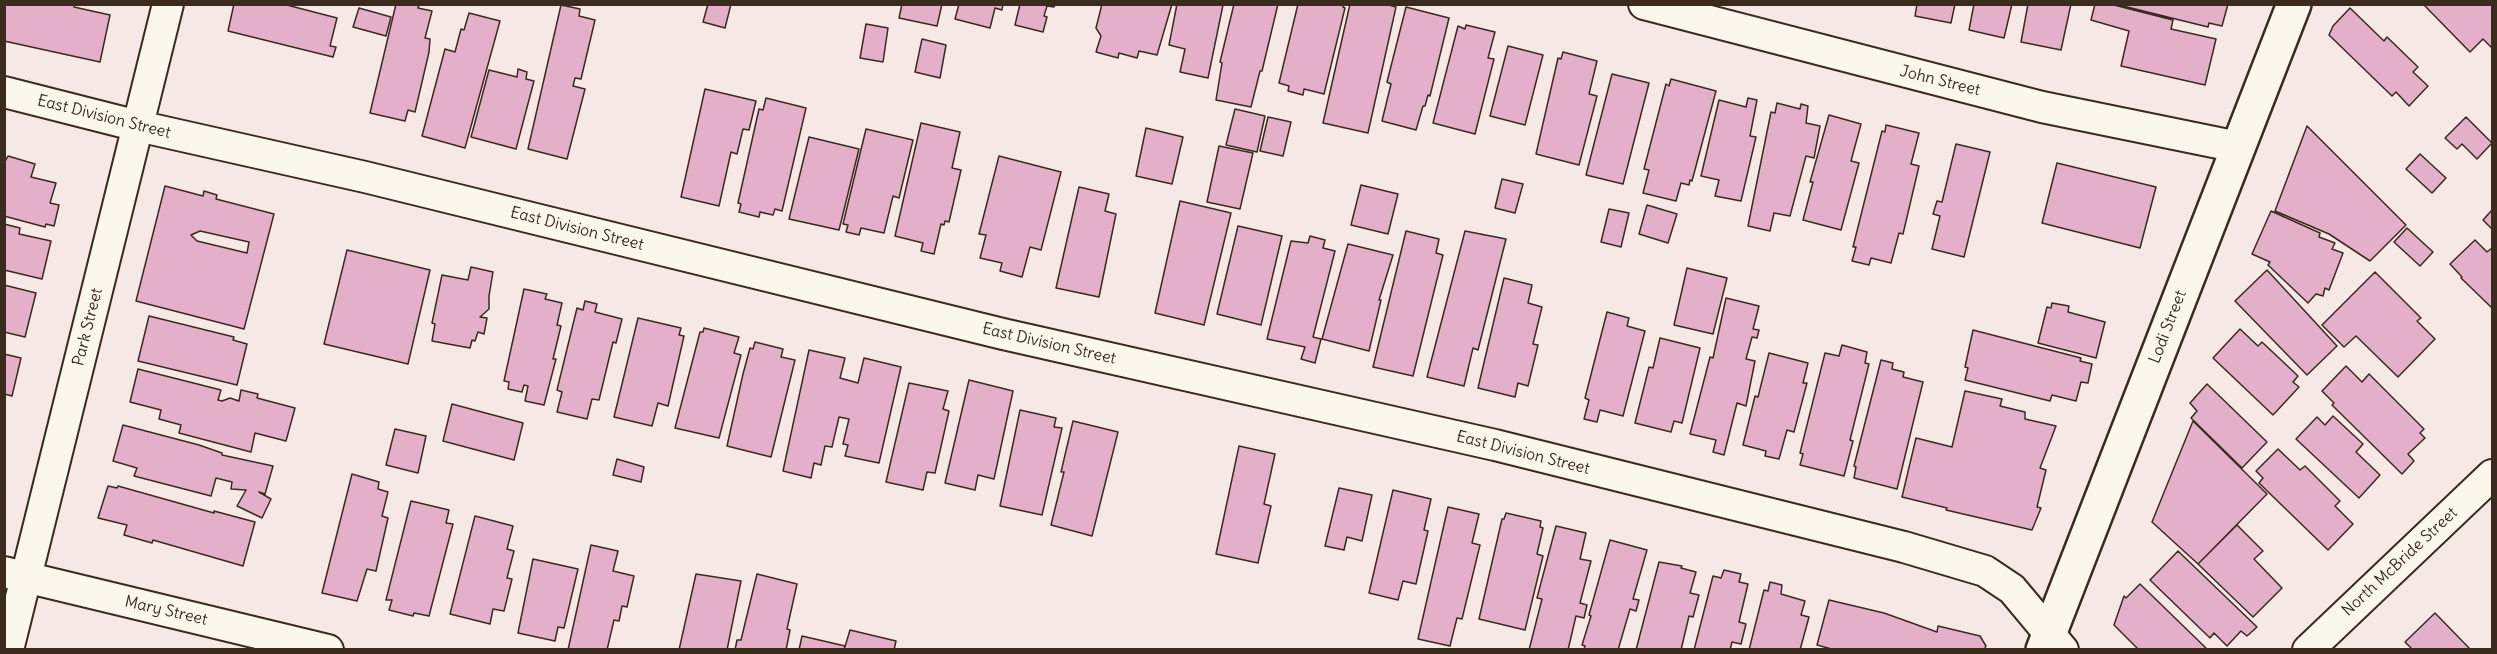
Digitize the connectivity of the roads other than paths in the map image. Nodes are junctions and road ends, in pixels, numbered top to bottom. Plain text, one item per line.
1 (168, 4) edge
2 (1644, 4) edge
3 (2294, 4) edge
4 (4, 92) edge
5 (138, 126) junction
6 (2238, 147) junction
7 (2493, 475) edge
8 (15, 575) edge
9 (284, 644) edge
10 (2052, 645) edge
11 (8, 650) edge
12 (327, 650) edge
13 (2308, 650) edge

1 - 5 street, Park Street
2 - 6 street, John Street
3 - 6 street, Lodi Street
4 - 5 street, East Division Street
5 - 8 street, Park Street
5 - 10 street, East Division Street
6 - 10 street, Lodi Street
7 - 13 street, North McBride Street
8 - 9 street, Mary Street
8 - 11 street, Park Street
9 - 12 street, Mary Street

